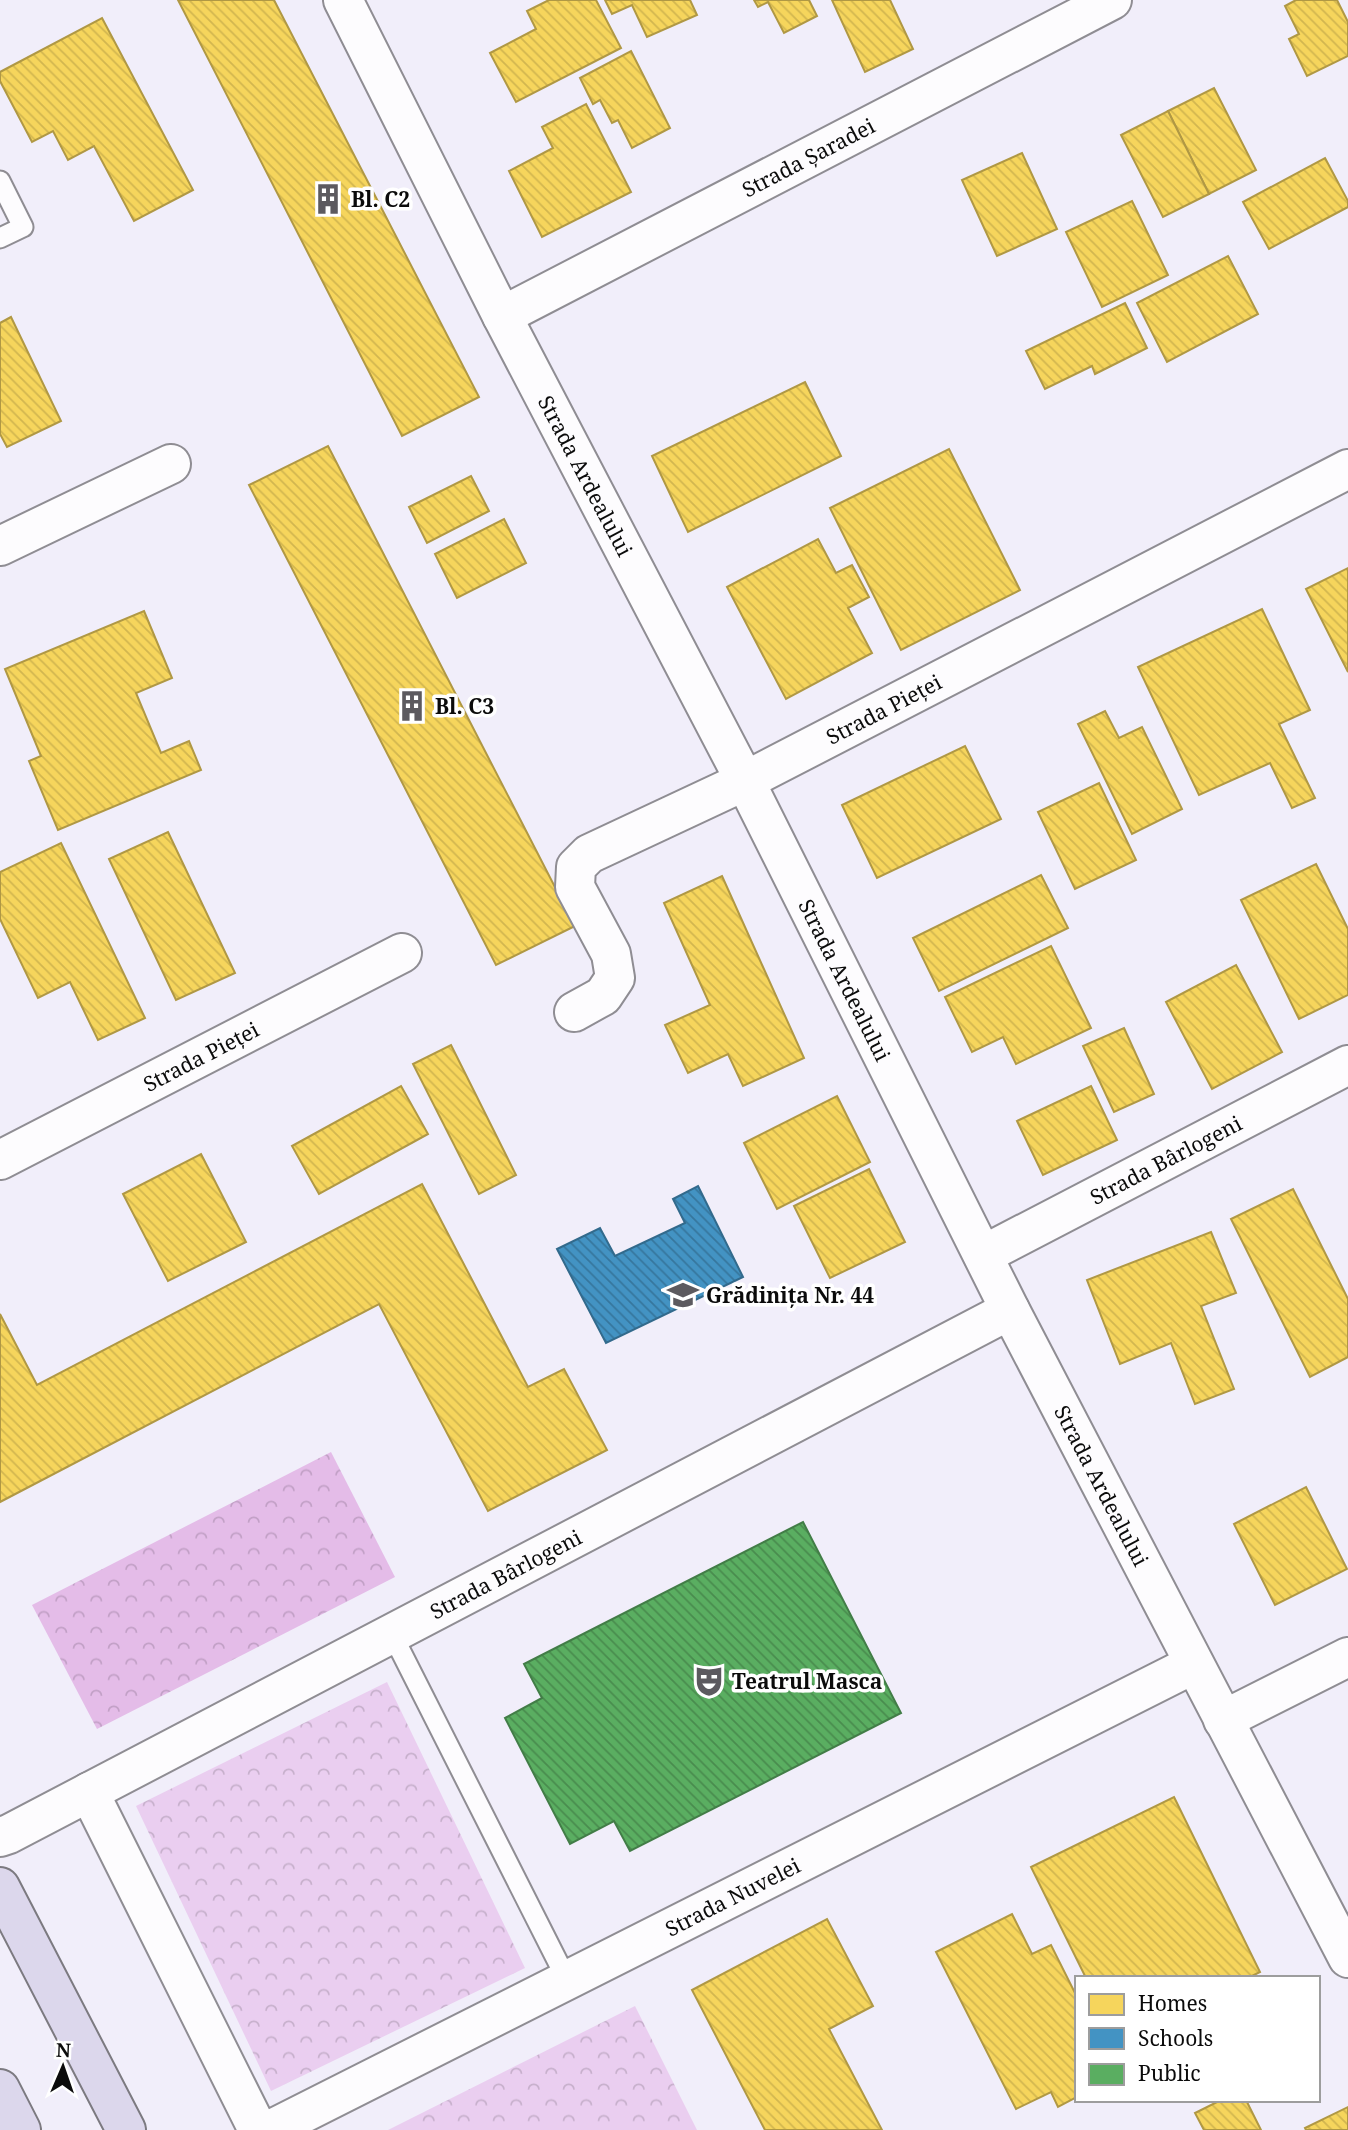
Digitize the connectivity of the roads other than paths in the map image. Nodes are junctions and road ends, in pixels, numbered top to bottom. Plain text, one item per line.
1 (343, 0) edge
2 (1112, 0) edge
3 (0, 181) edge
4 (0, 238) edge
5 (502, 316) junction
6 (171, 464) dead end
7 (1348, 469) edge
8 (0, 546) edge
9 (745, 781) junction
10 (402, 953) dead end
11 (574, 1012) dead end
12 (1348, 1065) edge
13 (0, 1160) edge
14 (983, 1255) junction
15 (1010, 1310) junction
16 (392, 1634) junction
17 (1348, 1657) edge
18 (1194, 1664) junction
19 (1223, 1720) junction
20 (89, 1792) junction
21 (0, 1836) edge
22 (0, 1888) edge
23 (1348, 1958) edge
24 (567, 1980) junction
25 (0, 2089) edge
26 (21, 2130) edge
27 (126, 2130) edge
28 (258, 2130) edge
29 (270, 2130) edge

1 - 5 street, Strada Ardealului
2 - 5 street, Strada Șaradei
3 - 4 lane
5 - 9 street, Strada Ardealului
6 - 8 street
7 - 9 street, Strada Pieței
9 - 11 street, Strada Pieței
9 - 14 street, Strada Ardealului
10 - 13 street, Strada Pieței
12 - 14 street, Strada Bârlogeni
14 - 15 street, Strada Ardealului
15 - 16 street, Strada Bârlogeni
15 - 18 street, Strada Ardealului
16 - 20 street, Strada Bârlogeni
16 - 24 lane
17 - 19 street
18 - 19 street, Strada Ardealului
18 - 24 street, Strada Nuvelei
19 - 23 street, Strada Ardealului
20 - 21 street, Strada Bârlogeni
20 - 28 street
22 - 27 main road
24 - 29 street, Strada Nuvelei
25 - 26 main road

